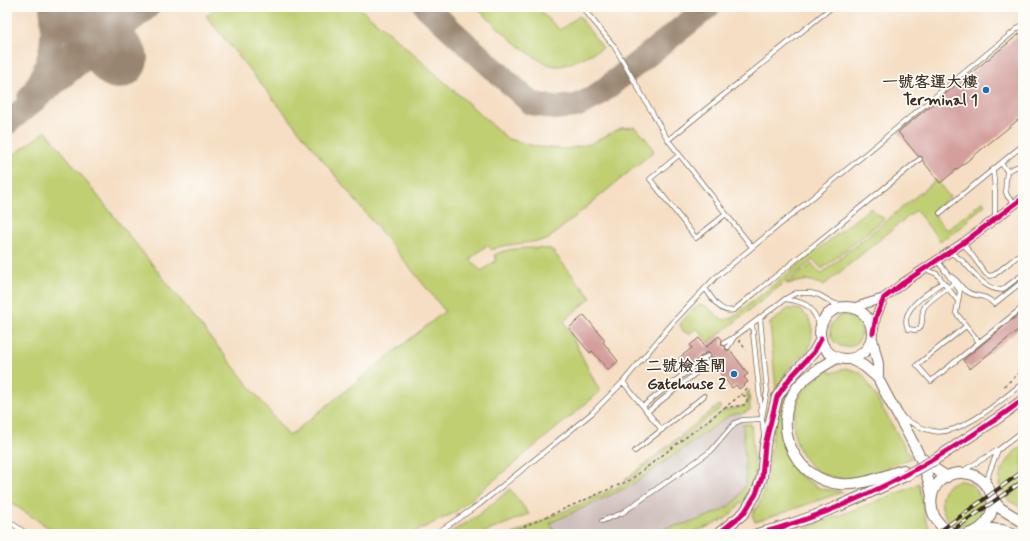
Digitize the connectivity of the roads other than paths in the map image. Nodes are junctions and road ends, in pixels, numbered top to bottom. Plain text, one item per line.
1 (582, 7) edge
2 (832, 7) edge
3 (1023, 24) edge
4 (668, 140) junction
5 (1023, 145) edge
6 (680, 155) junction
7 (920, 158) dead end
8 (1001, 163) junction
9 (1023, 164) edge
10 (993, 170) junction
11 (1007, 171) junction
12 (1023, 194) edge
13 (1020, 200) edge
14 (940, 213) dead end
15 (726, 214) junction
16 (995, 219) junction
17 (963, 243) junction
18 (752, 247) junction
19 (948, 252) junction
20 (1023, 252) edge
21 (937, 260) junction
22 (924, 269) junction
23 (1023, 274) edge
24 (950, 276) junction
25 (1023, 281) edge
26 (943, 282) junction
27 (954, 283) junction
28 (705, 288) junction
29 (948, 288) junction
30 (884, 298) junction
31 (785, 299) junction
32 (958, 301) junction
33 (1023, 307) edge
34 (849, 308) junction
35 (760, 317) junction
36 (752, 324) junction
37 (966, 326) junction
38 (821, 328) junction
39 (872, 336) junction
40 (733, 338) junction
41 (821, 339) junction
42 (979, 342) junction
43 (724, 343) dead end
44 (728, 347) dead end
45 (707, 356) dead end
46 (837, 358) junction
47 (850, 359) junction
48 (711, 362) dead end
49 (878, 378) junction
50 (623, 382) junction
51 (1023, 383) edge
52 (704, 396) dead end
53 (1023, 400) edge
54 (643, 406) junction
55 (647, 412) junction
56 (896, 414) junction
57 (762, 418) junction
58 (662, 430) junction
59 (1023, 431) edge
60 (765, 445) junction
61 (998, 450) junction
62 (635, 451) dead end
63 (920, 455) junction
64 (904, 473) junction
65 (959, 473) junction
66 (947, 476) junction
67 (988, 486) junction
68 (932, 496) junction
69 (992, 498) junction
70 (7, 520) edge
71 (602, 521) dead end
72 (1023, 522) edge
73 (981, 528) junction
74 (27, 534) edge
75 (434, 534) edge
76 (718, 534) edge
77 (757, 534) edge
78 (956, 534) edge
79 (968, 534) edge
80 (1012, 534) edge

1 - 4 lane
2 - 4 lane
3 - 18 lane
4 - 6 lane
5 - 8 lane
6 - 15 lane
6 - 15 lane
7 - 28 lane
8 - 10 lane
8 - 11 lane
9 - 11 lane
10 - 14 lane
10 - 16 lane
11 - 13 lane
12 - 13 street
13 - 16 street
15 - 18 lane
16 - 17 street
17 - 19 street
17 - 20 lane
18 - 28 lane
19 - 21 street
19 - 23 lane
21 - 22 street
21 - 24 lane
22 - 26 lane
22 - 30 street
24 - 25 lane
24 - 27 lane
26 - 29 lane
26 - 29 lane
27 - 29 lane
27 - 32 lane
28 - 50 lane
29 - 32 lane
30 - 34 street
30 - 39 street
31 - 34 lane
31 - 35 lane
31 - 38 lane
32 - 37 lane
33 - 42 lane
34 - 38 street
34 - 39 street
35 - 36 lane
35 - 57 lane
36 - 40 lane
36 - 57 lane
37 - 42 lane
37 - 42 lane
38 - 41 street
39 - 47 street
39 - 49 street
40 - 43 lane
40 - 44 lane
41 - 46 street
41 - 60 street
45 - 54 lane
46 - 47 street
46 - 64 street
47 - 49 street
48 - 55 lane
49 - 56 street
50 - 54 lane
50 - 75 lane
51 - 56 lane
52 - 58 lane
53 - 64 street, bridge
54 - 55 lane
55 - 58 lane
56 - 63 street
57 - 60 lane
57 - 71 lane
58 - 62 lane
59 - 61 lane
60 - 76 street
61 - 65 lane
61 - 67 lane
63 - 66 street
63 - 68 street
64 - 77 street
65 - 66 street
65 - 67 street
66 - 68 street
67 - 69 street
68 - 78 street
69 - 72 street
69 - 73 street
70 - 74 lane
73 - 79 street
73 - 80 street

